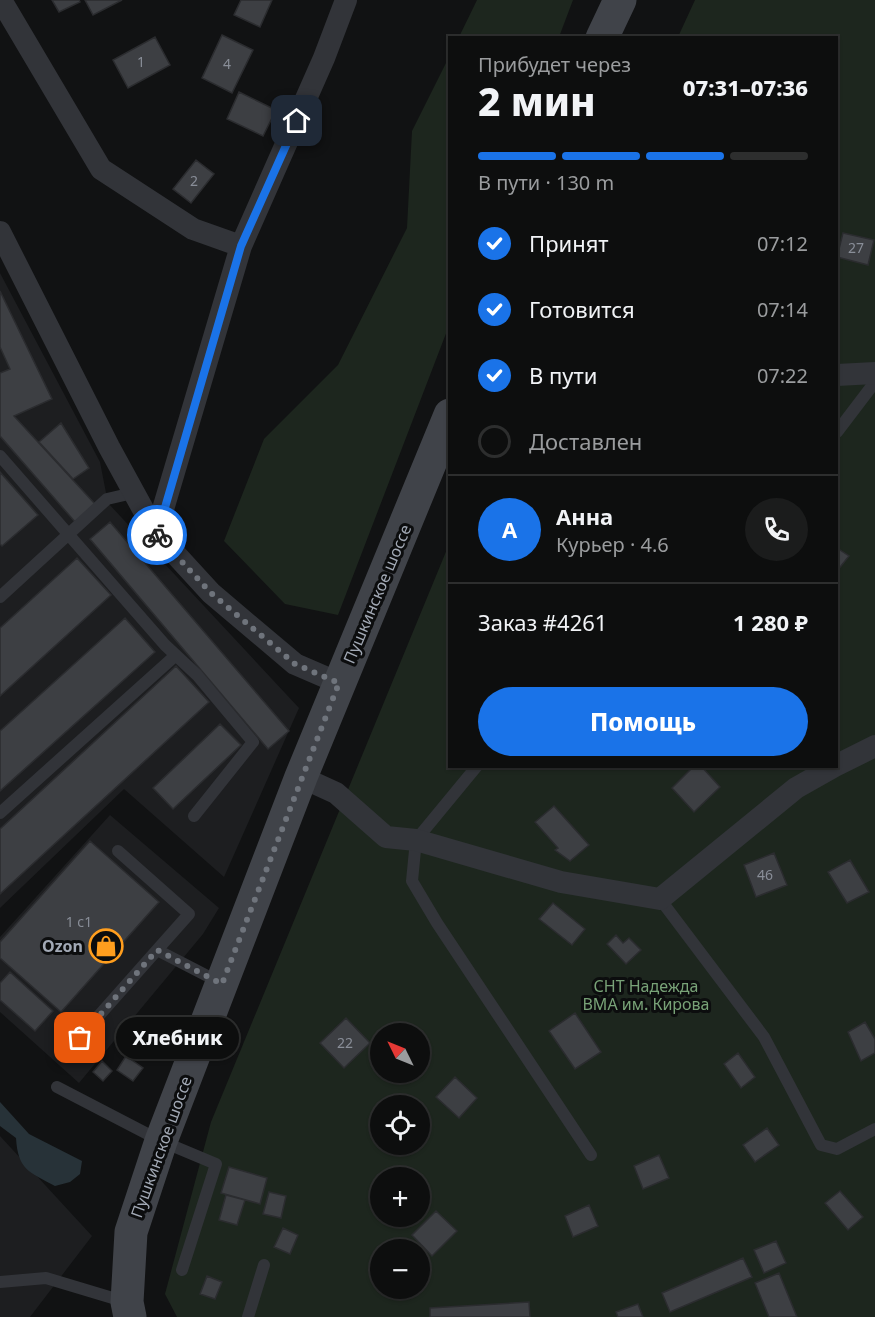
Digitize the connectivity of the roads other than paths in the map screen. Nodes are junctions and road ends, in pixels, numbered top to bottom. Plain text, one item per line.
1 (2, 0) edge
2 (346, 0) edge
3 (620, 0) edge
4 (603, 36) edge
5 (0, 232) edge
6 (241, 246) junction
7 (875, 373) edge
8 (838, 375) edge
9 (875, 382) edge
10 (448, 420) edge
11 (838, 431) edge
12 (0, 456) edge
13 (133, 493) junction
14 (156, 533) junction
15 (69, 534) junction
16 (0, 597) edge
17 (176, 655) junction
18 (339, 683) junction
19 (875, 746) edge
20 (838, 765) edge
21 (475, 768) edge
22 (833, 768) edge
23 (301, 777) junction
24 (0, 813) edge
25 (194, 816) dead end
26 (416, 840) junction
27 (117, 851) dead end
28 (660, 899) junction
29 (157, 950) junction
30 (222, 984) junction
31 (64, 1055) dead end
32 (57, 1087) dead end
33 (875, 1129) edge
34 (161, 1141) junction
35 (591, 1155) dead end
36 (264, 1265) dead end
37 (182, 1270) dead end
38 (0, 1282) edge
39 (129, 1310) edge
40 (248, 1317) edge

1 - 6 street
2 - 6 street
3 - 4 main road
5 - 13 street
6 - 14 street
7 - 8 street
9 - 11 lane
10 - 18 main road, Пушкинское шоссе
12 - 15 lane
13 - 14 street
13 - 15 lane
14 - 18 street
15 - 16 lane
15 - 17 lane
17 - 24 lane
17 - 25 lane
18 - 23 main road, Пушкинское шоссе
19 - 20 street
21 - 26 lane
22 - 28 street
23 - 26 street
23 - 30 main road, Пушкинское шоссе
26 - 28 street
26 - 35 lane
27 - 29 lane
28 - 33 lane
29 - 30 lane
29 - 31 lane
30 - 34 main road, Пушкинское шоссе
32 - 34 lane
34 - 37 lane
34 - 39 main road, Пушкинское шоссе
36 - 40 lane
38 - 39 lane

